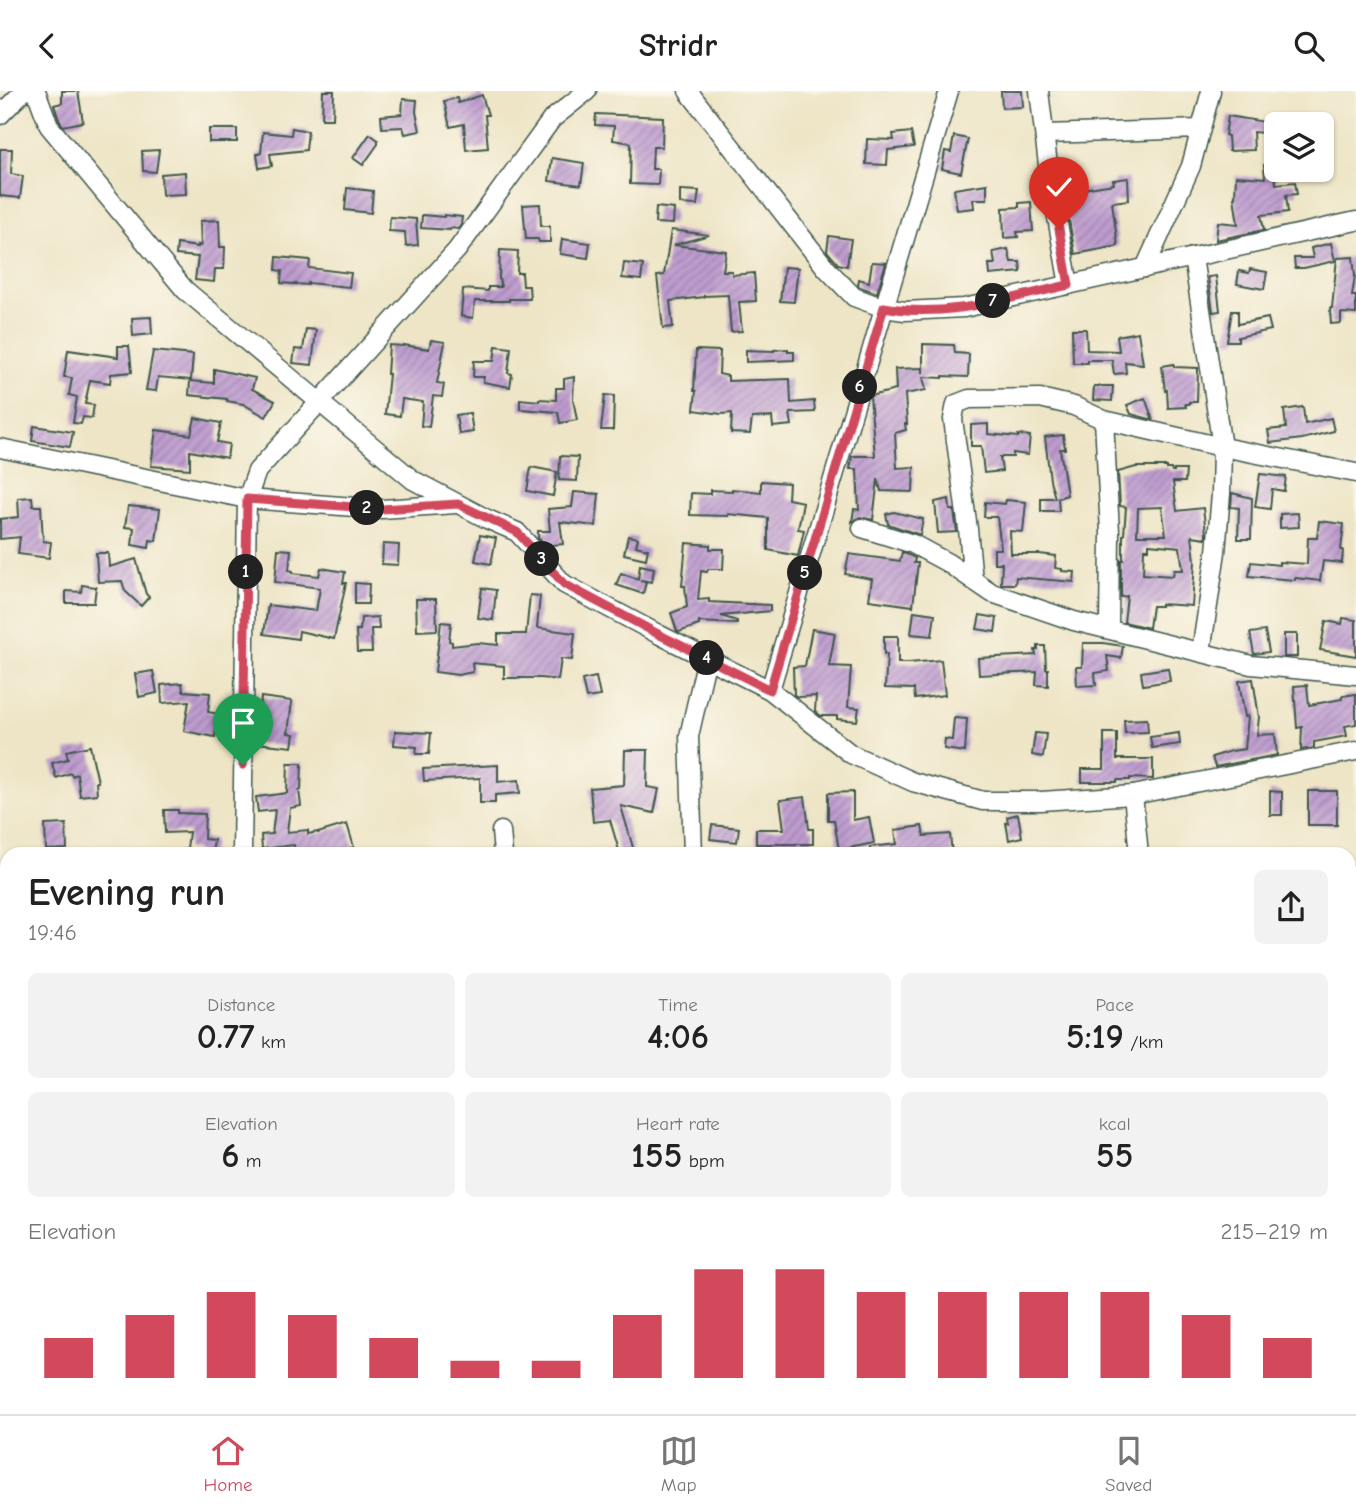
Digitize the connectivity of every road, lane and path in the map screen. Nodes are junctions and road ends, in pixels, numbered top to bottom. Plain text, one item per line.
1 (24, 91) edge
2 (36, 91) edge
3 (587, 91) edge
4 (688, 91) edge
5 (949, 91) edge
6 (1039, 91) edge
7 (1211, 91) edge
8 (0, 115) edge
9 (1201, 129) junction
10 (1045, 134) junction
11 (1356, 221) edge
12 (1193, 257) junction
13 (1144, 268) junction
14 (1069, 285) junction
15 (884, 307) junction
16 (319, 402) junction
17 (1104, 420) junction
18 (1223, 447) junction
19 (0, 448) edge
20 (1356, 473) edge
21 (247, 499) junction
22 (458, 504) junction
23 (862, 528) dead end
24 (973, 580) junction
25 (1109, 629) junction
26 (1201, 652) junction
27 (707, 658) junction
28 (1356, 675) edge
29 (770, 690) junction
30 (1356, 751) edge
31 (1133, 795) junction
32 (501, 831) dead end
33 (242, 847) edge
34 (502, 847) edge
35 (693, 847) edge
36 (1138, 847) edge

1 - 8 street
2 - 16 street
3 - 16 street
4 - 15 street
5 - 15 street
6 - 10 street
7 - 9 street
9 - 10 street
9 - 13 street
10 - 14 street
11 - 12 street
12 - 13 street
12 - 18 street
13 - 14 street
14 - 15 street
15 - 29 street
16 - 21 street
16 - 22 street
17 - 18 street
17 - 24 street
17 - 25 street
18 - 20 street
18 - 26 street
19 - 21 street
21 - 22 street
21 - 33 street
22 - 27 street
23 - 24 street
24 - 25 street
25 - 26 street
26 - 28 street
27 - 29 street
27 - 35 street
29 - 31 street
30 - 31 street
31 - 36 street
32 - 34 street

